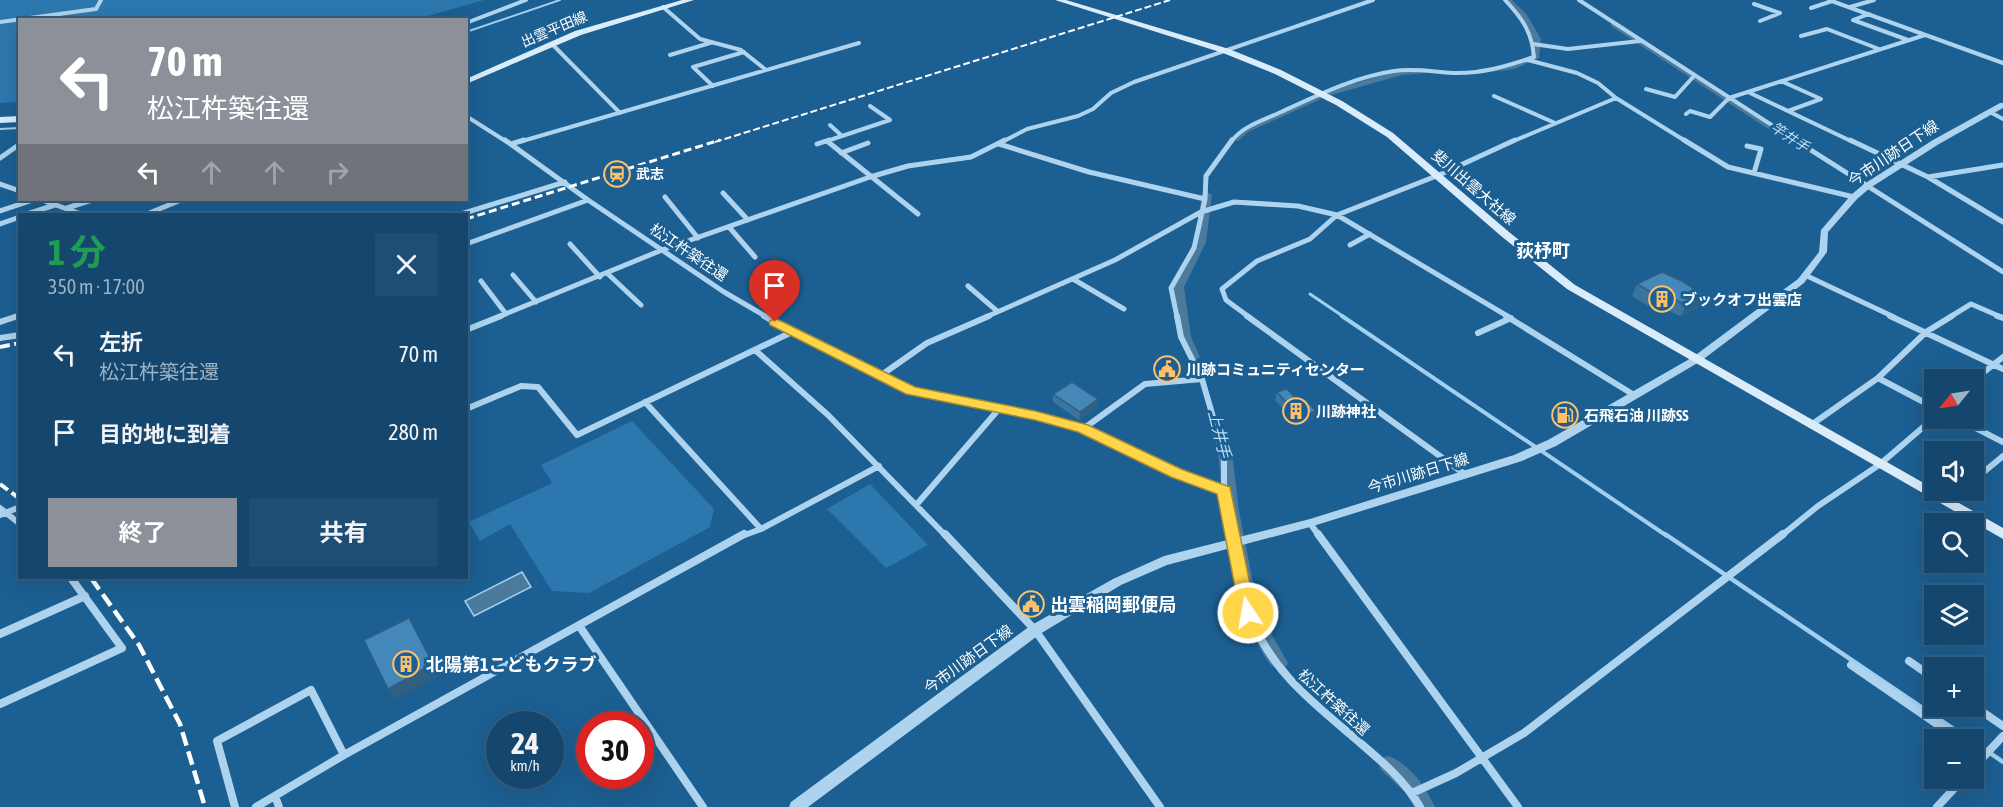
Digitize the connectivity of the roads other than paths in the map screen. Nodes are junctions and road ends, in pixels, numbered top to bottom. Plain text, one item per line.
1 (101, 0) edge
2 (526, 0) edge
3 (690, 0) edge
4 (1059, 0) edge
5 (1373, 0) edge
6 (1506, 0) edge
7 (1579, 0) edge
8 (1830, 0) edge
9 (1874, 0) edge
10 (1754, 4) dead end
11 (663, 7) junction
12 (1850, 7) junction
13 (1810, 8) dead end
14 (1869, 14) junction
15 (24, 18) edge
16 (18, 19) edge
17 (0, 21) edge
18 (1760, 21) dead end
19 (468, 22) edge
20 (1925, 35) junction
21 (1801, 36) dead end
22 (1640, 40) junction
23 (1908, 40) junction
24 (710, 43) junction
25 (859, 43) dead end
26 (552, 44) junction
27 (1533, 44) junction
28 (1879, 49) junction
29 (1226, 51) junction
30 (744, 52) junction
31 (670, 55) dead end
32 (1527, 60) junction
33 (2003, 63) edge
34 (766, 70) junction
35 (1694, 76) junction
36 (468, 81) edge
37 (1780, 81) junction
38 (713, 86) junction
39 (1646, 89) dead end
40 (1748, 92) junction
41 (1321, 93) junction
42 (1494, 96) dead end
43 (1616, 98) junction
44 (1729, 98) junction
45 (870, 105) dead end
46 (2003, 105) edge
47 (1788, 111) junction
48 (1990, 112) junction
49 (620, 113) junction
50 (1686, 114) dead end
51 (468, 117) edge
52 (18, 119) edge
53 (2003, 119) edge
54 (0, 120) edge
55 (1555, 123) junction
56 (830, 125) dead end
57 (842, 136) junction
58 (827, 141) junction
59 (868, 143) dead end
60 (511, 144) junction
61 (818, 144) dead end
62 (999, 144) junction
63 (18, 146) edge
64 (1747, 146) dead end
65 (841, 153) junction
66 (0, 158) edge
67 (1902, 165) junction
68 (2003, 165) edge
69 (1754, 173) junction
70 (1439, 175) junction
71 (870, 177) junction
72 (1928, 177) junction
73 (565, 182) junction
74 (0, 184) edge
75 (1867, 186) junction
76 (18, 190) edge
77 (723, 193) dead end
78 (665, 197) dead end
79 (1854, 197) junction
80 (1205, 199) junction
81 (588, 200) junction
82 (30, 201) edge
83 (45, 201) edge
84 (89, 201) edge
85 (180, 201) edge
86 (55, 204) junction
87 (66, 208) junction
88 (0, 211) edge
89 (1201, 212) junction
90 (30, 213) edge
91 (78, 213) edge
92 (150, 213) edge
93 (464, 213) edge
94 (918, 214) dead end
95 (1337, 215) junction
96 (18, 218) edge
97 (748, 220) junction
98 (2003, 222) edge
99 (0, 224) edge
100 (729, 227) junction
101 (1370, 234) junction
102 (698, 238) junction
103 (468, 243) edge
104 (570, 244) dead end
105 (1350, 245) dead end
106 (662, 250) junction
107 (755, 257) dead end
108 (2003, 272) edge
109 (608, 274) junction
110 (513, 275) dead end
111 (1805, 275) junction
112 (600, 277) junction
113 (1073, 279) junction
114 (481, 281) dead end
115 (968, 286) dead end
116 (536, 302) junction
117 (641, 305) dead end
118 (1124, 309) dead end
119 (997, 311) junction
120 (506, 314) junction
121 (18, 316) edge
122 (1511, 318) junction
123 (2003, 318) edge
124 (0, 322) edge
125 (468, 329) edge
126 (792, 332) junction
127 (1926, 332) junction
128 (1478, 333) dead end
129 (18, 335) edge
130 (0, 339) edge
131 (755, 350) junction
132 (2003, 357) edge
133 (1697, 359) junction
134 (1995, 365) junction
135 (2003, 369) edge
136 (1984, 373) edge
137 (880, 376) junction
138 (1878, 378) junction
139 (1202, 379) junction
140 (1634, 395) junction
141 (645, 402) junction
142 (1924, 402) edge
143 (468, 408) edge
144 (998, 410) junction
145 (1810, 424) junction
146 (1924, 426) edge
147 (1083, 429) junction
148 (1978, 429) edge
149 (2003, 442) edge
150 (2003, 456) edge
151 (1879, 465) junction
152 (879, 466) junction
153 (1984, 472) edge
154 (1466, 475) junction
155 (1224, 491) junction
156 (1947, 502) joint
157 (917, 504) junction
158 (18, 507) edge
159 (2, 511) edge
160 (18, 523) edge
161 (1310, 523) junction
162 (761, 529) junction
163 (2003, 534) edge
164 (1233, 542) junction
165 (72, 579) edge
166 (85, 596) junction
167 (580, 627) junction
168 (1035, 630) junction
169 (0, 634) edge
170 (1909, 661) dead end
171 (1851, 665) dead end
172 (1924, 671) edge
173 (0, 704) edge
174 (1984, 713) edge
175 (2003, 726) edge
176 (1944, 729) edge
177 (2003, 736) edge
178 (344, 755) junction
179 (1984, 756) edge
180 (1482, 758) junction
181 (1954, 789) edge
182 (1412, 793) junction
183 (275, 796) junction
184 (235, 807) edge
185 (256, 807) edge
186 (279, 807) edge
187 (703, 807) edge
188 (796, 807) edge
189 (1160, 807) edge
190 (1420, 807) edge
191 (1518, 807) edge
192 (1938, 807) edge

1 - 15 street
2 - 19 street
3 - 11 main road, 出雲平田線
4 - 29 main road, 斐川出雲大社線
5 - 29 street
6 - 27 street
7 - 22 street
8 - 12 street
8 - 13 street
9 - 12 street
10 - 18 street
11 - 24 street
11 - 26 main road, 出雲平田線
12 - 14 street
14 - 20 street
14 - 23 street
16 - 17 street
20 - 23 street
20 - 33 street
21 - 28 street
22 - 27 street
22 - 35 street
23 - 28 street
24 - 30 street
24 - 31 street
25 - 34 street
26 - 36 main road, 出雲平田線
26 - 49 street
27 - 32 street
28 - 37 street
29 - 41 main road, 斐川出雲大社線
29 - 62 street
30 - 34 street
30 - 38 street
32 - 41 street
32 - 43 street
34 - 38 street
35 - 39 street
35 - 44 street
37 - 40 street
37 - 47 street
38 - 49 street
40 - 44 street
40 - 47 street
41 - 70 main road, 斐川出雲大社線
41 - 80 street
42 - 55 street
43 - 55 street
43 - 69 street
44 - 50 street
44 - 75 street
45 - 57 street
46 - 48 street, 今市川跡日下線
47 - 67 street
48 - 53 street
48 - 67 street, 今市川跡日下線
49 - 60 street
51 - 60 street, 松江杵築往還
52 - 54 main road
55 - 70 street
56 - 57 street
57 - 58 street
58 - 61 street
58 - 65 street
59 - 65 street
60 - 73 street, 松江杵築往還
62 - 71 street
62 - 80 street
63 - 66 street
64 - 69 street
65 - 71 street
67 - 72 street
67 - 75 street, 今市川跡日下線
68 - 72 street
69 - 79 street
70 - 95 street
70 - 133 main road, 斐川出雲大社線
71 - 94 street
71 - 97 street
72 - 98 street
73 - 81 street, 松江杵築往還
73 - 93 street
74 - 76 street
75 - 79 street, 今市川跡日下線
75 - 108 street
77 - 97 street
78 - 102 street
79 - 111 street, 今市川跡日下線
80 - 89 street
81 - 103 street
81 - 106 street, 松江杵築往還
82 - 88 street
83 - 86 street
84 - 87 street
85 - 92 street
86 - 87 street
86 - 90 street
87 - 91 street
89 - 95 street
89 - 113 street
89 - 139 street
95 - 101 street
95 - 154 street
96 - 99 street
97 - 100 street
100 - 102 street
100 - 107 street
101 - 105 street
101 - 122 street
102 - 106 street
104 - 112 street
106 - 109 street
106 - 126 street, 松江杵築往還
109 - 112 street
109 - 117 street
110 - 116 street
111 - 127 street
111 - 133 street, 今市川跡日下線
112 - 116 street
113 - 118 street
113 - 119 street
114 - 120 street
115 - 119 street
116 - 120 street
119 - 137 street
120 - 125 street
121 - 124 street
122 - 128 street
122 - 140 street
123 - 127 street
126 - 131 street
126 - 137 street, 松江杵築往還
127 - 134 street
127 - 138 street
129 - 130 street
131 - 141 street
131 - 152 street
132 - 134 street
133 - 140 street, 今市川跡日下線
133 - 145 main road, 斐川出雲大社線
134 - 135 street
134 - 136 street
137 - 144 street, 松江杵築往還
138 - 142 street
138 - 145 street
139 - 147 street
139 - 155 street
140 - 154 street, 今市川跡日下線
141 - 143 street
141 - 162 street
144 - 147 street, 松江杵築往還
144 - 157 street
145 - 151 main road, 斐川出雲大社線
146 - 151 street
147 - 155 street, 松江杵築往還
148 - 149 street
150 - 153 street
151 - 156 main road, 斐川出雲大社線
151 - 180 street
152 - 157 street
152 - 162 street
154 - 161 street, 今市川跡日下線
155 - 164 street, 松江杵築往還
156 - 163 main road, 斐川出雲大社線
157 - 168 street
158 - 159 street
159 - 160 street
161 - 164 street, 今市川跡日下線
161 - 180 street
162 - 167 street
164 - 168 street, 今市川跡日下線
164 - 182 street, 松江杵築往還
165 - 166 street
166 - 169 street
166 - 173 street
167 - 178 street
167 - 187 street
168 - 188 street, 今市川跡日下線
168 - 189 street
170 - 172 street
171 - 176 street
174 - 175 street
177 - 179 street
178 - 183 street
178 - 184 street
180 - 182 street
180 - 191 street
181 - 192 street
182 - 190 street, 松江杵築往還
183 - 185 street
183 - 186 street

